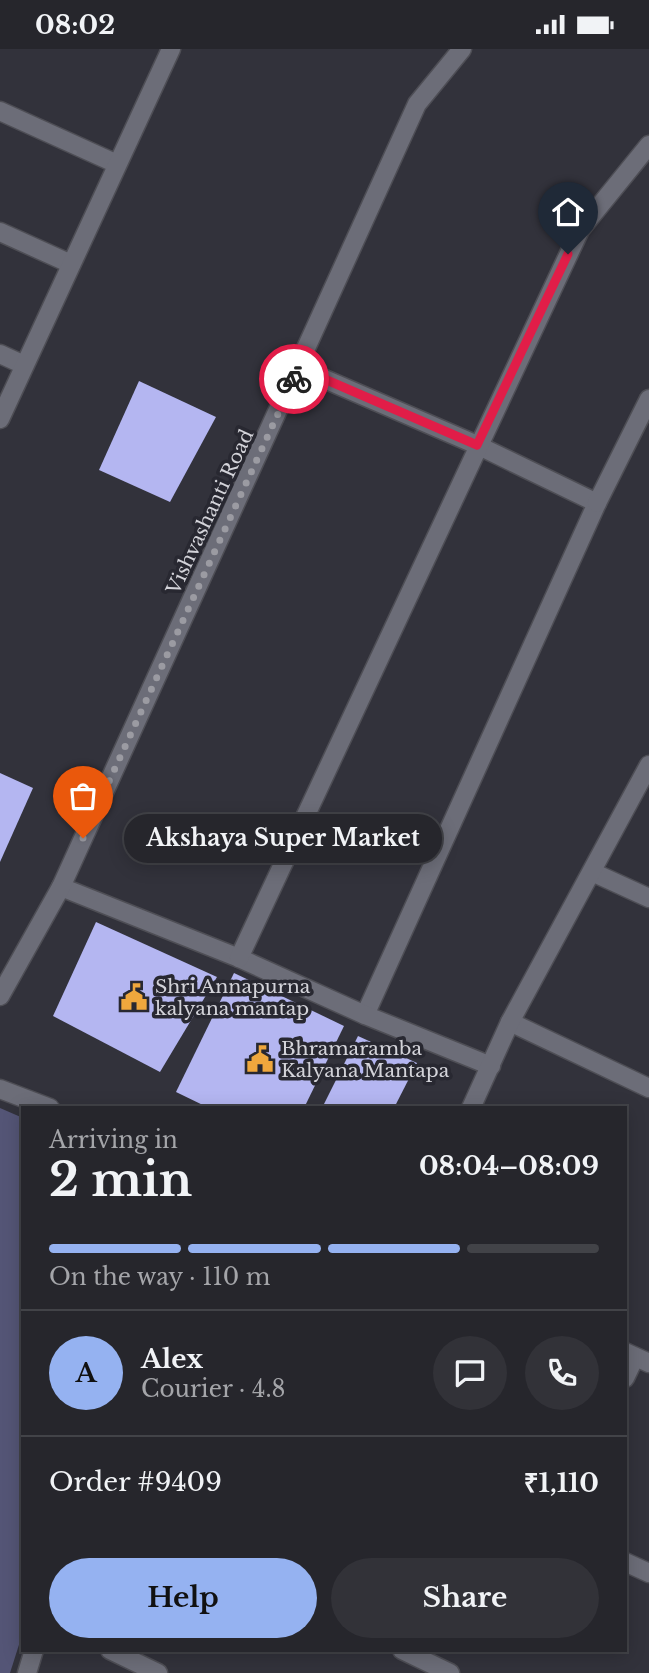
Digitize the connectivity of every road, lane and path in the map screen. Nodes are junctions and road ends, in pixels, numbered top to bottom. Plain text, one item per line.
1 (171, 49) edge
2 (462, 49) edge
3 (0, 111) edge
4 (649, 145) edge
5 (117, 164) junction
6 (0, 232) edge
7 (71, 264) junction
8 (0, 354) edge
9 (24, 365) junction
10 (299, 368) junction
11 (649, 399) edge
12 (0, 419) edge
13 (477, 445) junction
14 (597, 503) junction
15 (649, 765) edge
16 (592, 872) junction
17 (61, 887) junction
18 (649, 898) edge
19 (239, 958) junction
20 (0, 996) edge
21 (365, 1015) junction
22 (510, 1022) junction
23 (491, 1066) junction
24 (649, 1088) edge
25 (0, 1089) edge
26 (45, 1106) edge
27 (472, 1106) edge
28 (636, 1357) edge
29 (627, 1374) edge
30 (627, 1563) edge
31 (649, 1573) edge
32 (33, 1652) edge
33 (114, 1652) edge
34 (406, 1652) edge
35 (27, 1673) edge
36 (158, 1673) edge
37 (450, 1673) edge

1 - 5 street
2 - 10 street, Vishvashanti Road
3 - 5 street
4 - 13 street
5 - 7 street
6 - 7 street
7 - 9 street
8 - 9 street
9 - 12 street
10 - 13 street
10 - 17 street, Vishvashanti Road
11 - 14 street
13 - 14 street
13 - 19 street
14 - 21 street
15 - 16 street
16 - 18 street
16 - 22 street
17 - 19 street
17 - 20 street, Vishvashanti Road
19 - 21 street
21 - 23 street
22 - 23 street
22 - 24 street
23 - 27 street
25 - 26 street
28 - 29 street
30 - 31 street
32 - 35 street
33 - 36 street
34 - 37 street

